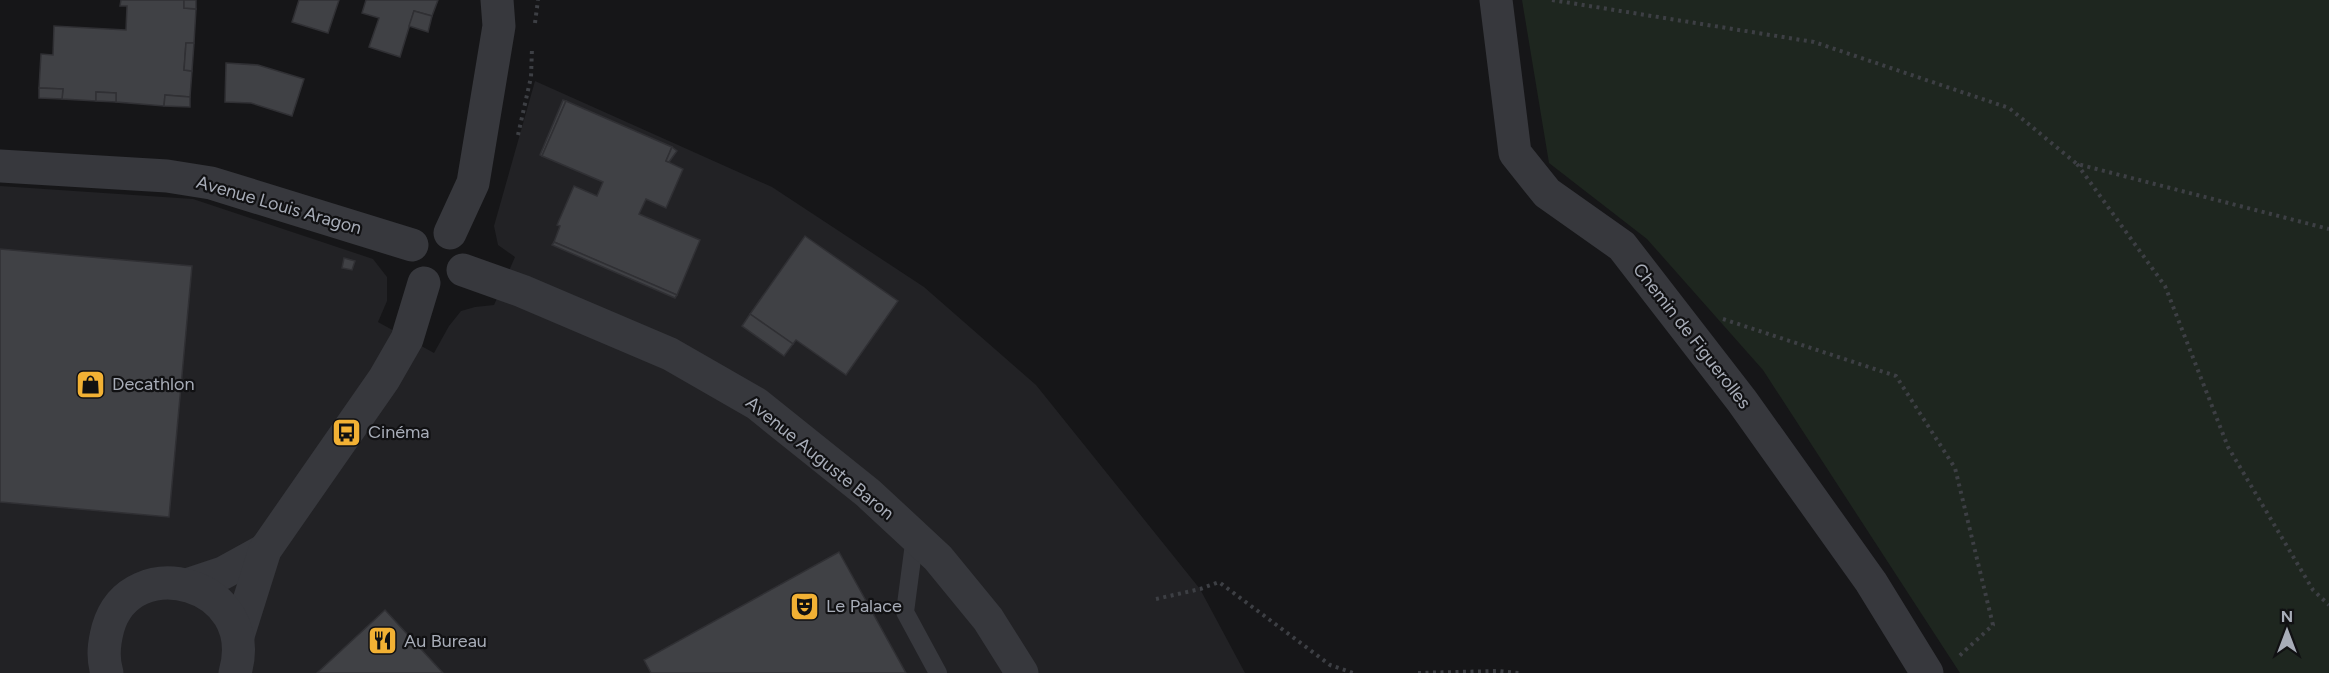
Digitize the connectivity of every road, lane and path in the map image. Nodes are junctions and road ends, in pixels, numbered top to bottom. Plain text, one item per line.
1 (497, 0) edge
2 (538, 0) edge
3 (1496, 0) edge
4 (1552, 0) edge
5 (536, 19) dead end
6 (2077, 164) junction
7 (0, 166) edge
8 (2329, 229) edge
9 (450, 233) junction
10 (412, 245) junction
11 (463, 270) junction
12 (424, 284) junction
13 (1719, 318) dead end
14 (915, 536) junction
15 (265, 550) junction
16 (187, 585) junction
17 (1156, 599) dead end
18 (2329, 605) edge
19 (238, 636) junction
20 (1938, 669) edge
21 (106, 672) edge
22 (235, 673) edge
23 (938, 673) edge
24 (1022, 673) edge
25 (1353, 673) edge
26 (1418, 673) edge
27 (1519, 673) edge

1 - 9 street
2 - 5 path
3 - 20 street, Chemin de Figuerolles
4 - 6 path
6 - 8 path
6 - 18 path
7 - 10 street, Avenue Louis Aragon
9 - 10 street
9 - 11 street
10 - 12 street
11 - 12 street
11 - 14 street, Avenue Auguste Baron
12 - 15 street
13 - 20 path
14 - 23 lane
14 - 24 street, Avenue Auguste Baron
15 - 16 street
15 - 19 street
16 - 19 street
16 - 21 street
17 - 25 path
19 - 22 street
26 - 27 path

